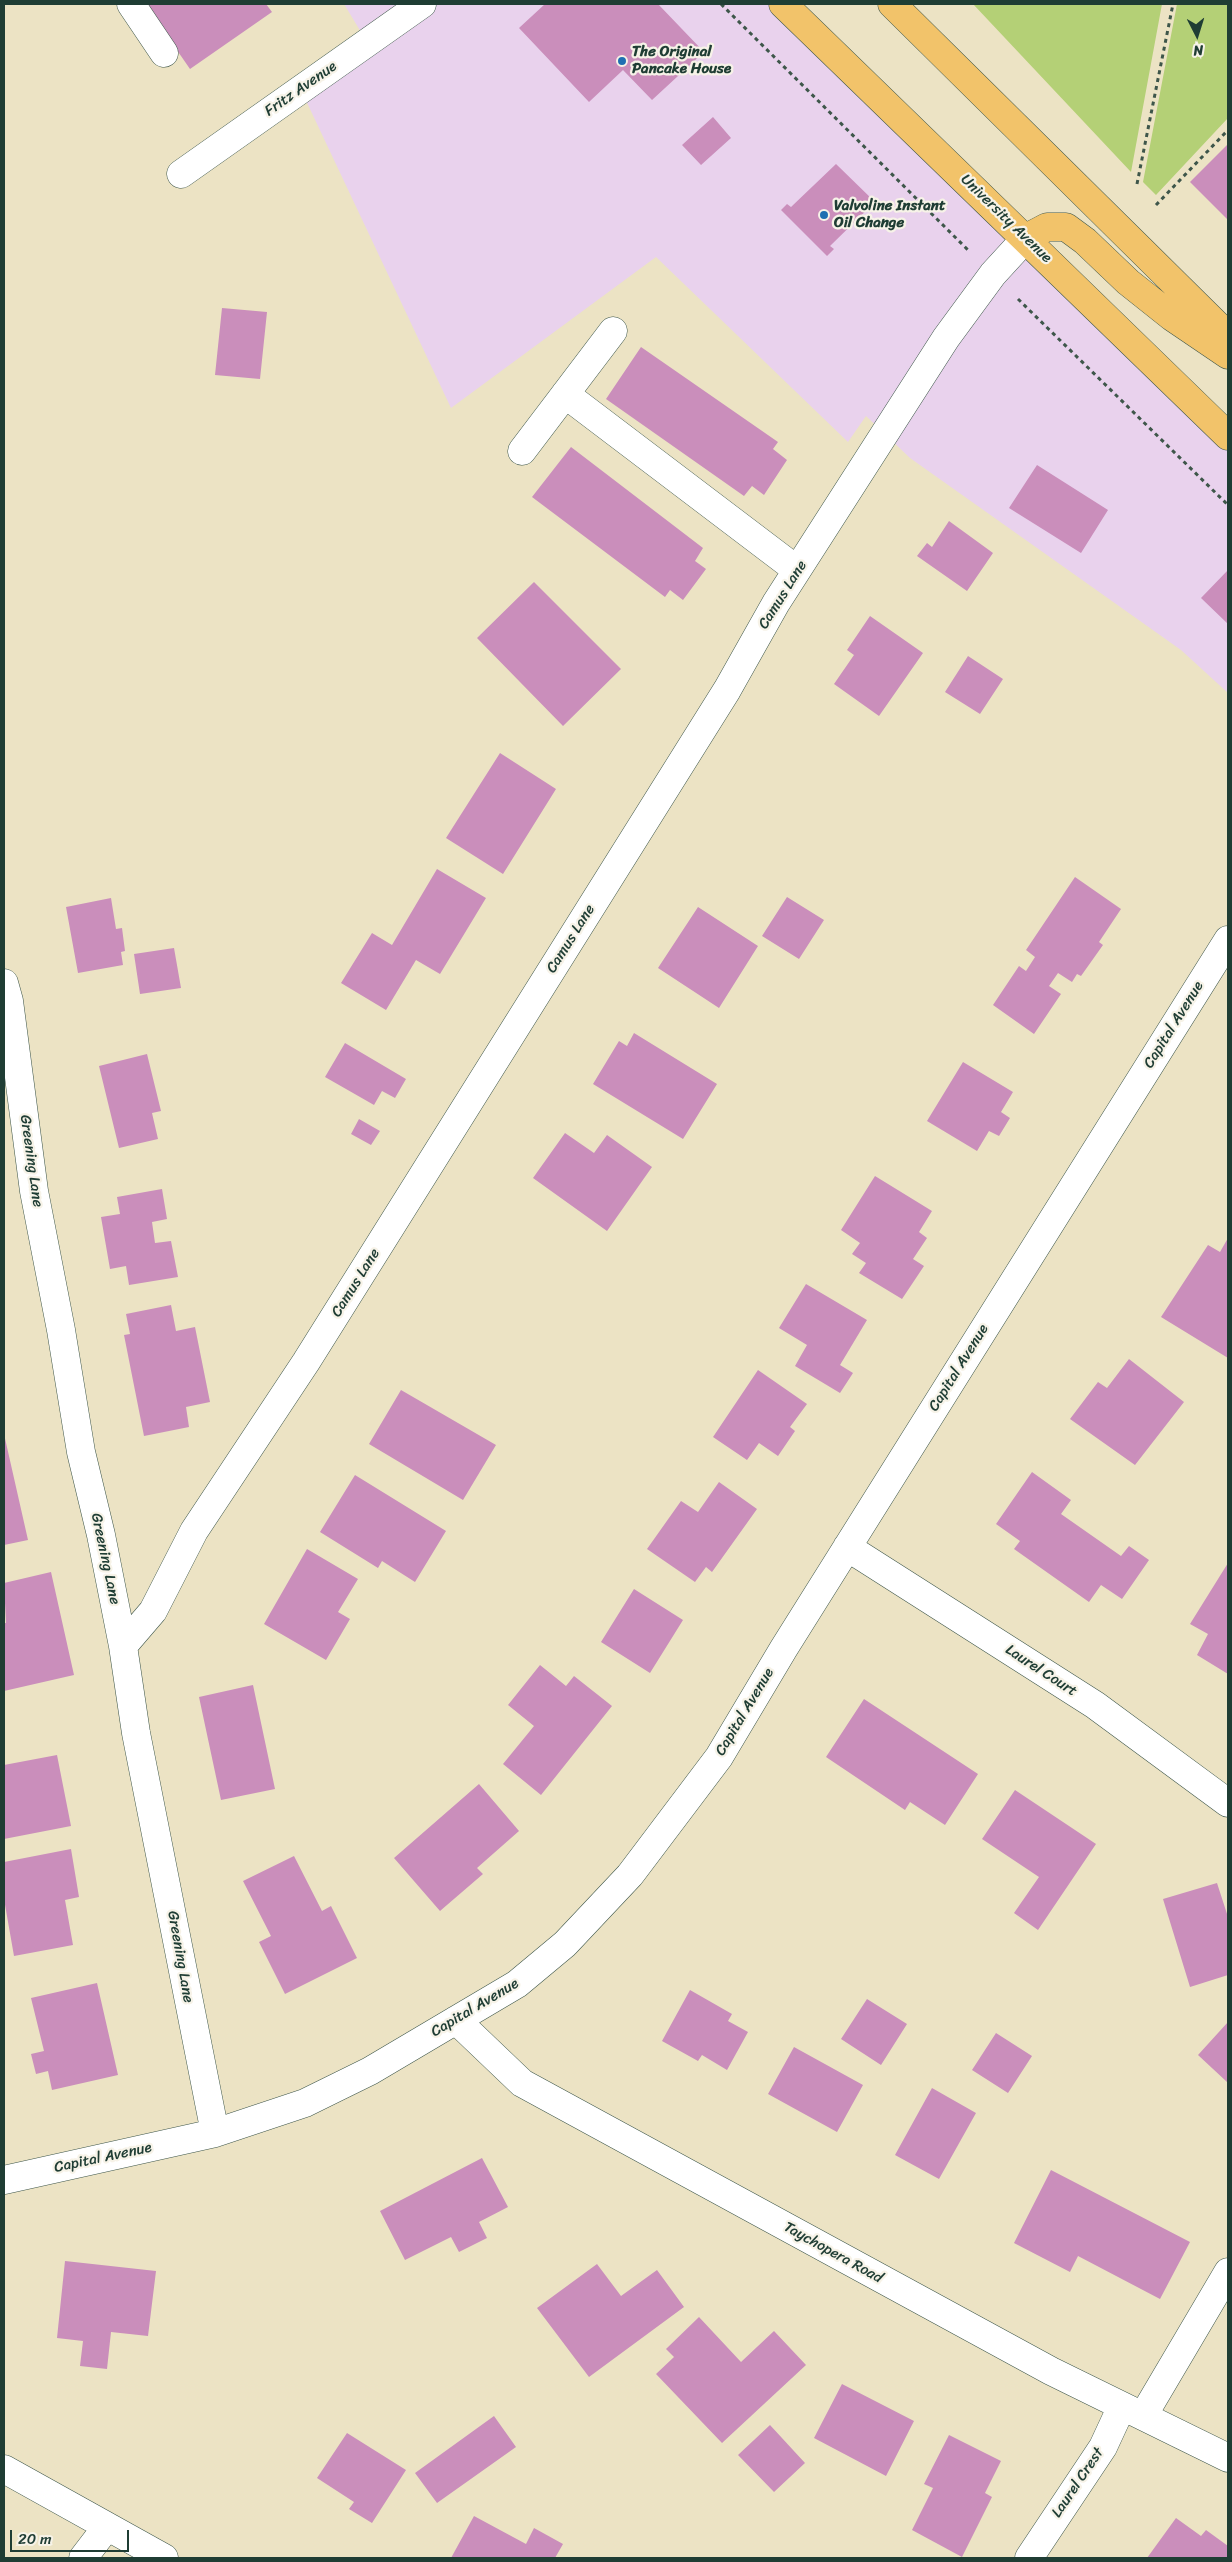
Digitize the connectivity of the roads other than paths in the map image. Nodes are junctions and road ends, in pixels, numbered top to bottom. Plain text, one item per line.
1 (131, 4) edge
2 (422, 4) edge
3 (783, 4) edge
4 (878, 4) edge
5 (892, 4) edge
6 (921, 33) junction
7 (164, 52) dead end
8 (181, 174) dead end
9 (1026, 238) junction
10 (613, 331) dead end
11 (1228, 336) edge
12 (1228, 355) edge
13 (565, 394) junction
14 (1228, 436) edge
15 (522, 451) dead end
16 (798, 570) junction
17 (1228, 940) edge
18 (4, 983) edge
19 (847, 1547) junction
20 (123, 1646) junction
21 (1228, 1803) edge
22 (456, 2020) junction
23 (215, 2133) junction
24 (4, 2180) edge
25 (1228, 2272) edge
26 (1133, 2411) junction
27 (1228, 2458) edge
28 (4, 2469) edge
29 (106, 2528) junction
30 (83, 2558) edge
31 (164, 2558) edge
32 (1029, 2558) edge

1 - 7 street
2 - 8 street, Fritz Avenue
3 - 9 main road, University Avenue
4 - 6 main road
5 - 6 main road
6 - 11 main road
9 - 12 main road
9 - 14 main road, University Avenue
9 - 16 street, Camus Lane
10 - 13 street
13 - 15 street
13 - 16 street
16 - 20 street, Camus Lane
17 - 19 street, Capital Avenue
18 - 20 street, Greening Lane
19 - 21 street, Laurel Court
19 - 22 street, Capital Avenue
20 - 23 street, Greening Lane
22 - 23 street, Capital Avenue
22 - 26 street, Taychopera Road
23 - 24 street, Capital Avenue
25 - 26 street, Laurel Crest
26 - 27 street, Taychopera Road
26 - 32 street, Laurel Crest
28 - 29 street
29 - 30 street
29 - 31 street

